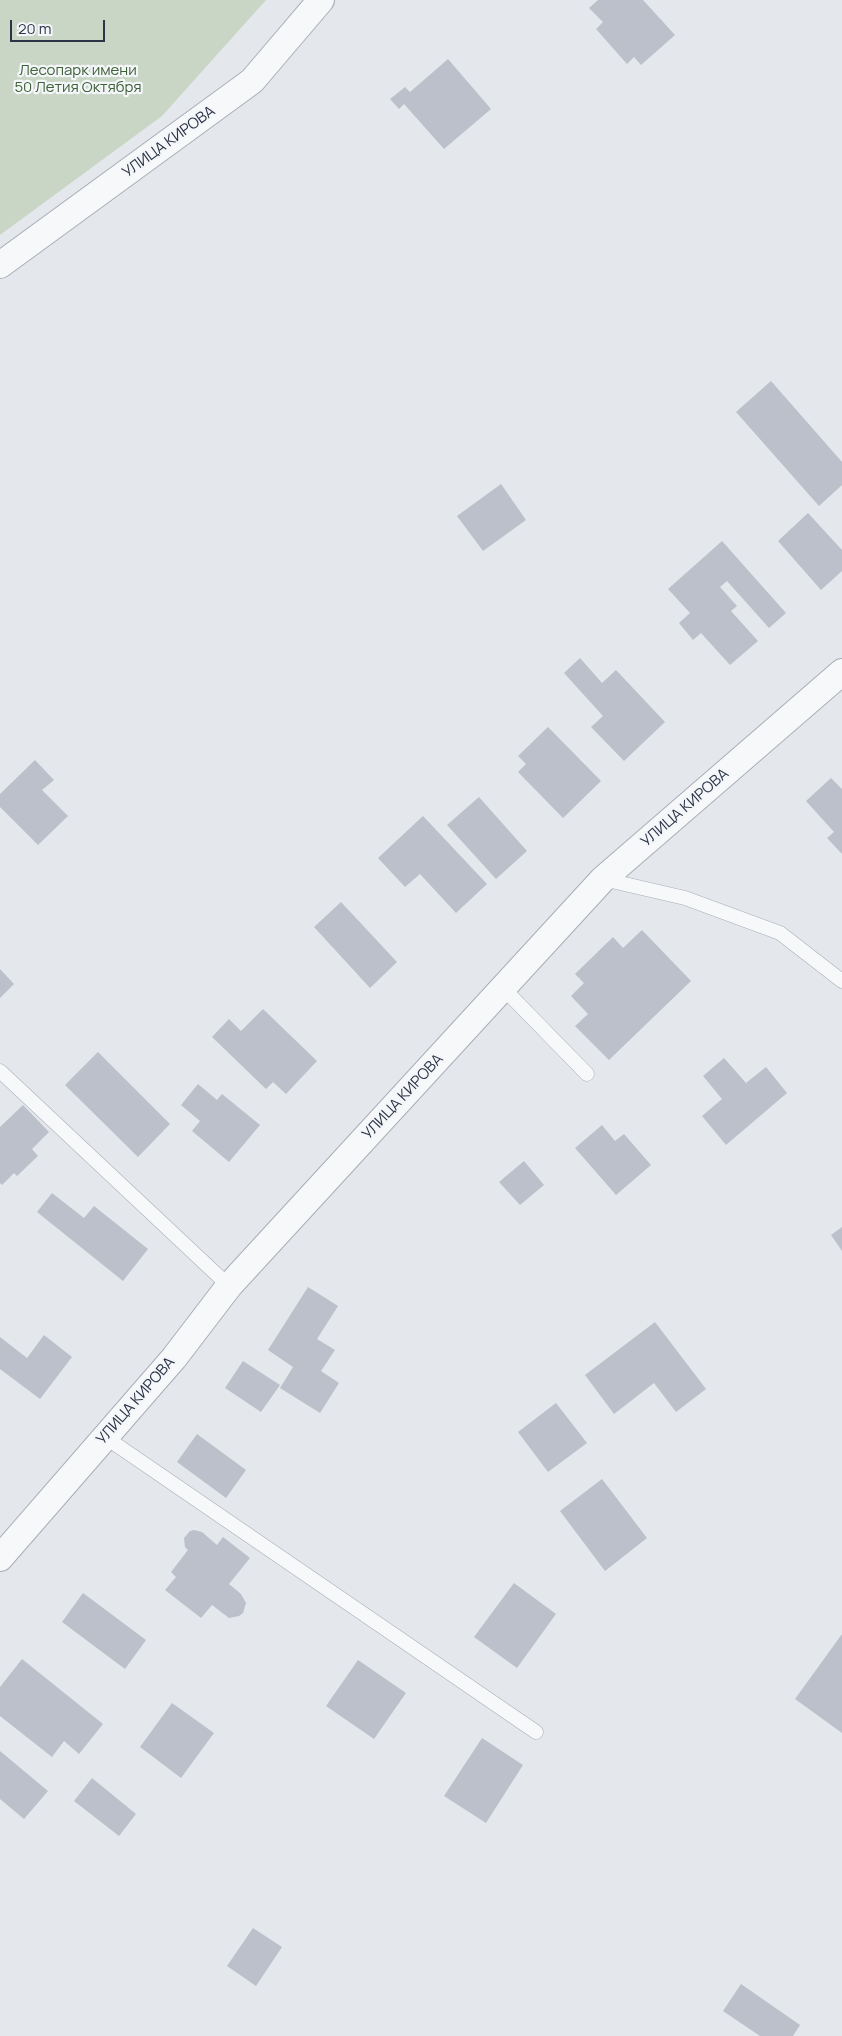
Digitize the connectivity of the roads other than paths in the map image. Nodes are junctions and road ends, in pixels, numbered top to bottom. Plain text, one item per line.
1 (321, 0) edge
2 (0, 265) edge
3 (842, 672) edge
4 (603, 879) junction
5 (842, 980) edge
6 (503, 988) junction
7 (0, 1071) edge
8 (587, 1074) dead end
9 (229, 1286) junction
10 (105, 1437) junction
11 (0, 1558) edge
12 (536, 1732) dead end

1 - 2 street, УЛИЦА КИРОВА
3 - 4 street, УЛИЦА КИРОВА
4 - 5 lane
4 - 6 street, УЛИЦА КИРОВА
6 - 8 lane
6 - 9 street, УЛИЦА КИРОВА
7 - 9 lane
9 - 10 street, УЛИЦА КИРОВА
10 - 11 street, УЛИЦА КИРОВА
10 - 12 lane

